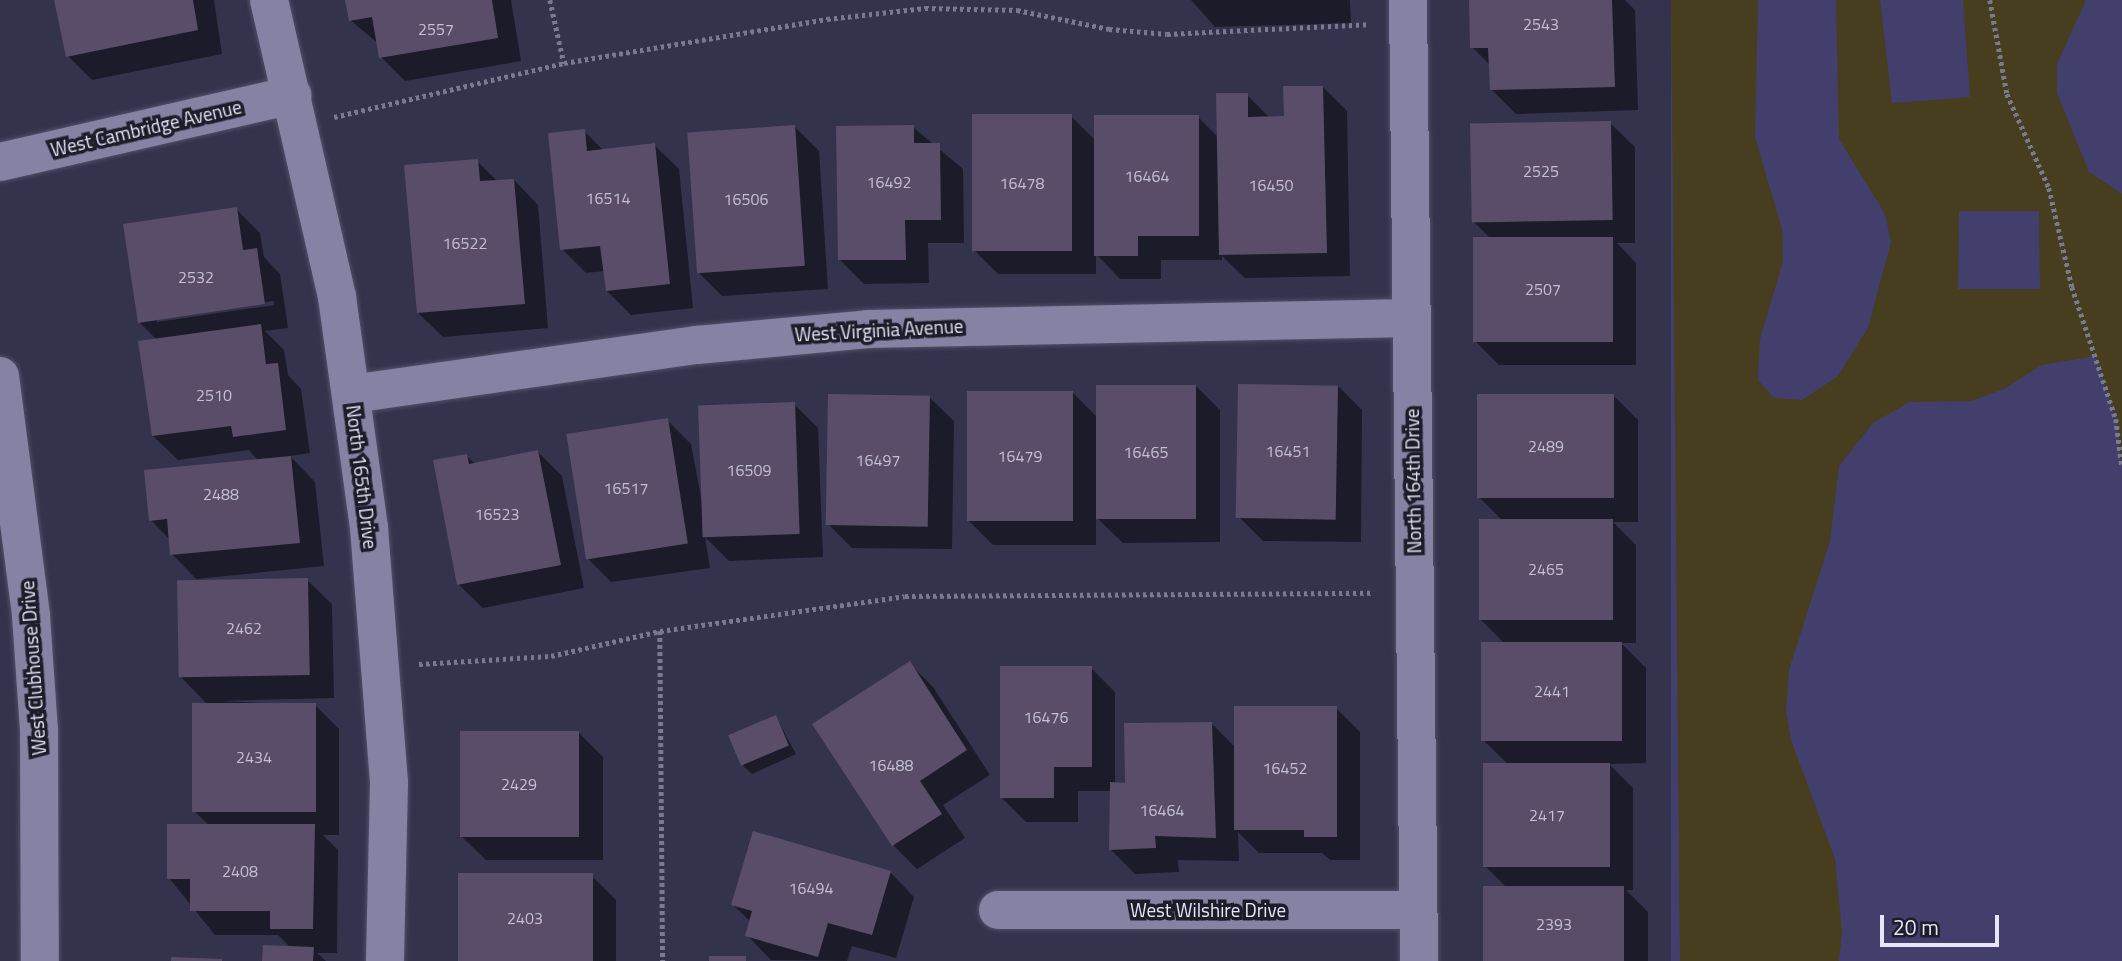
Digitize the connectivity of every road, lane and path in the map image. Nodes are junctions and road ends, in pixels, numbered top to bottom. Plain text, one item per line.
1 (270, 0) edge
2 (550, 0) edge
3 (1990, 0) edge
4 (1408, 12) edge
5 (564, 63) junction
6 (296, 111) junction
7 (0, 162) edge
8 (1411, 318) junction
9 (0, 376) edge
10 (352, 394) junction
11 (2122, 467) edge
12 (1415, 591) junction
13 (660, 631) junction
14 (383, 666) junction
15 (998, 910) dead end
16 (1418, 910) junction
17 (40, 961) edge
18 (385, 961) edge
19 (663, 961) edge
20 (1419, 961) edge

1 - 6 street, North 165th Drive
2 - 5 path
3 - 11 path
4 - 5 path
4 - 8 street, North 164th Drive
5 - 6 path
6 - 7 street, West Cambridge Avenue
6 - 10 street, North 165th Drive
8 - 10 street, West Virginia Avenue
8 - 12 street, North 164th Drive
9 - 17 street, West Clubhouse Drive
10 - 14 street, North 165th Drive
12 - 13 path
12 - 16 street, North 164th Drive
13 - 14 path
13 - 19 path
14 - 18 street, North 165th Drive
15 - 16 street, West Wilshire Drive
16 - 20 street, North 164th Drive

